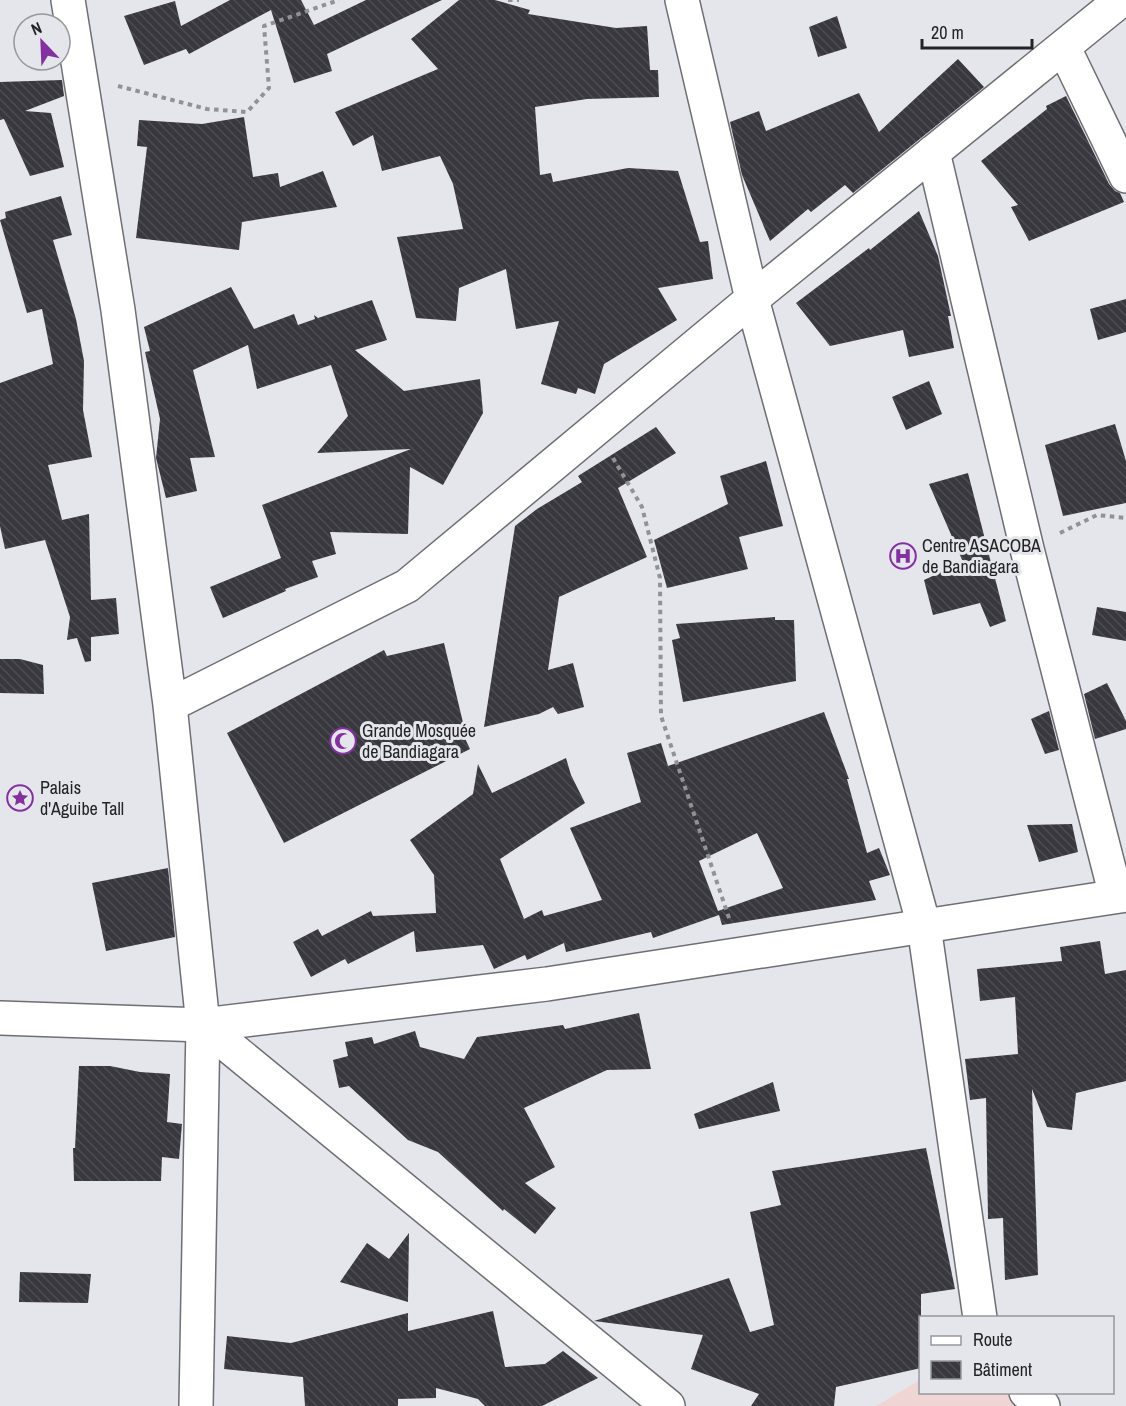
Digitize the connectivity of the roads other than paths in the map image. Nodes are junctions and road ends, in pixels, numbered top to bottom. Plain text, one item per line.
1 (68, 0) edge
2 (682, 0) edge
3 (1121, 0) edge
4 (1064, 48) junction
5 (933, 152) junction
6 (1126, 176) edge
7 (752, 299) junction
8 (170, 705) junction
9 (1121, 896) edge
10 (924, 927) junction
11 (0, 1018) edge
12 (203, 1025) junction
13 (980, 1316) edge
14 (1028, 1394) edge
15 (196, 1406) edge
16 (668, 1406) edge
17 (1043, 1406) edge

1 - 8 street
2 - 7 street
3 - 4 street
4 - 5 street
4 - 6 street
5 - 7 street
5 - 9 street
7 - 8 street
7 - 10 street
8 - 12 street
9 - 10 street
10 - 12 street
10 - 13 street
11 - 12 street
12 - 15 street
12 - 16 street
14 - 17 street

